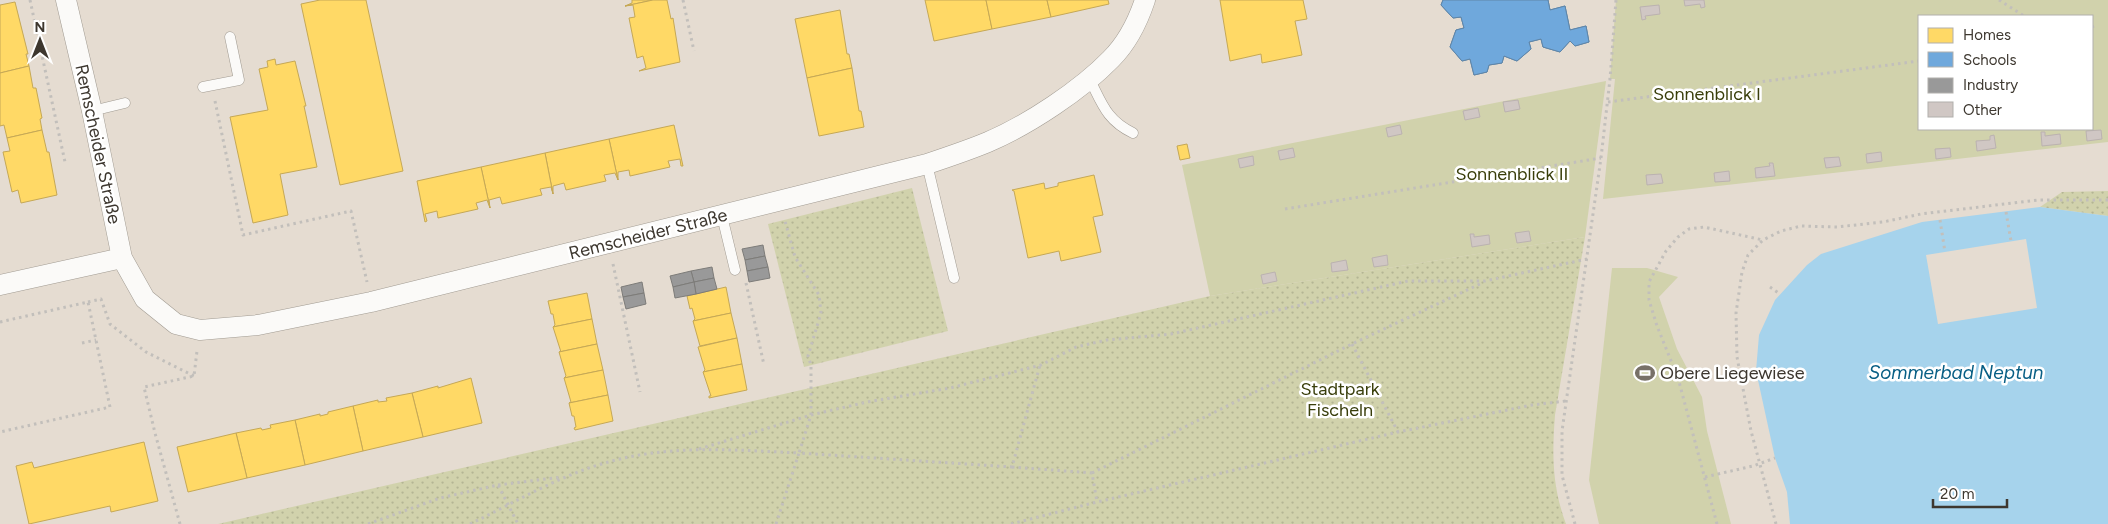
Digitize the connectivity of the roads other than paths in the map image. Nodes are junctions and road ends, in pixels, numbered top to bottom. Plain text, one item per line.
1 (66, 0) edge
2 (1145, 0) edge
3 (230, 37) dead end
4 (1089, 78) junction
5 (207, 86) road end
6 (125, 103) dead end
7 (92, 111) junction
8 (1133, 133) dead end
9 (928, 164) junction
10 (722, 216) junction
11 (122, 258) junction
12 (734, 270) road end
13 (954, 278) dead end
14 (0, 284) edge

1 - 7 street, Remscheider Straße
2 - 4 street, Remscheider Straße
3 - 5 lane
4 - 8 lane
4 - 9 street, Remscheider Straße
6 - 7 lane
7 - 11 street, Remscheider Straße
9 - 10 street, Remscheider Straße
9 - 13 lane
10 - 11 street, Remscheider Straße
10 - 12 lane
11 - 14 street

